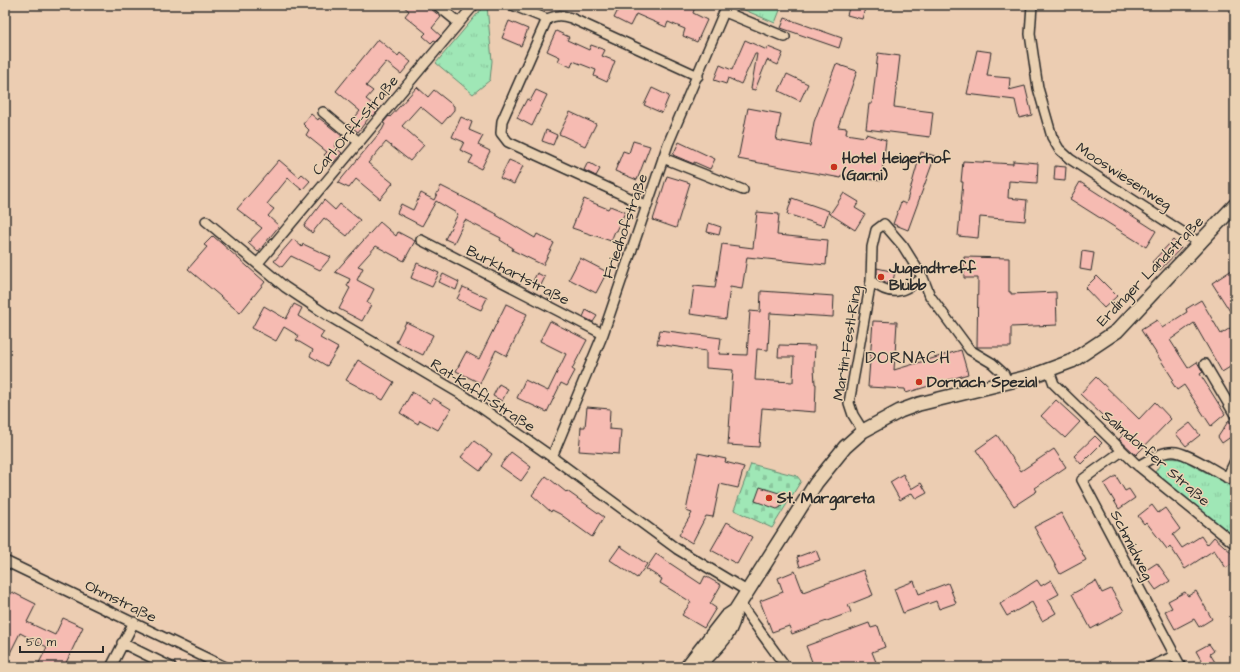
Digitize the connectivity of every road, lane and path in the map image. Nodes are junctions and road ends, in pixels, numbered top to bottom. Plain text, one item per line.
1 (437, 5) edge
2 (474, 5) edge
3 (512, 5) edge
4 (1032, 5) edge
5 (726, 8) edge
6 (547, 19) junction
7 (459, 23) junction
8 (785, 37) dead end
9 (698, 76) junction
10 (323, 112) dead end
11 (359, 142) junction
12 (663, 158) junction
13 (743, 190) dead end
14 (1235, 205) edge
15 (647, 206) junction
16 (1179, 217) dead end
17 (206, 220) dead end
18 (1174, 225) junction
19 (421, 240) dead end
20 (1201, 244) junction
21 (258, 263) junction
22 (923, 278) junction
23 (871, 281) junction
24 (603, 334) junction
25 (1205, 364) dead end
26 (1049, 370) junction
27 (1007, 382) junction
28 (1235, 415) edge
29 (863, 431) junction
30 (1122, 451) junction
31 (552, 457) junction
32 (1235, 461) edge
33 (1138, 466) junction
34 (1231, 480) edge
35 (1235, 544) edge
36 (5, 560) edge
37 (747, 591) junction
38 (737, 608) junction
39 (134, 622) junction
40 (122, 643) junction
41 (1174, 656) junction
42 (111, 667) edge
43 (171, 667) edge
44 (225, 667) edge
45 (687, 667) edge
46 (698, 667) edge
47 (786, 667) edge
48 (1150, 667) edge
49 (1181, 667) edge

1 - 7 street
2 - 7 street, Carl-Orff-Straße
3 - 6 street
4 - 18 street, Mooswiesenweg
5 - 8 street
5 - 9 street, Friedhofstraße
6 - 9 street
6 - 15 street
7 - 11 street, Carl-Orff-Straße
9 - 12 street, Friedhofstraße
10 - 11 street
11 - 21 street, Carl-Orff-Straße
12 - 13 street
12 - 15 street, Friedhofstraße
14 - 20 street, Erdinger Landstraße
15 - 24 street, Friedhofstraße
16 - 18 street, Mooswiesenweg
17 - 21 street, Rat-Kaffl-Straße
18 - 20 street, Mooswiesenweg
19 - 24 street, Burkhartstraße
20 - 26 street, Erdinger Landstraße
21 - 31 street, Rat-Kaffl-Straße
22 - 23 street, Martin-Festl-Ring
22 - 23 street, Martin-Festl-Ring
22 - 27 street, Martin-Festl-Ring
23 - 29 street, Martin-Festl-Ring
24 - 31 street, Friedhofstraße
25 - 28 street
26 - 27 street, Erdinger Landstraße
26 - 30 street, Salmdorfer Straße
27 - 29 street, Erdinger Landstraße
29 - 37 street, Erdinger Landstraße
30 - 33 street, Salmdorfer Straße
30 - 41 street, Schmidweg
31 - 37 street, Rat-Kaffl-Straße
32 - 34 street
33 - 34 street
33 - 35 street, Salmdorfer Straße
36 - 39 street, Ohmstraße
37 - 38 street, Erdinger Landstraße
38 - 45 street, Erdinger Landstraße
38 - 46 street, Erdinger Landstraße
38 - 47 street
39 - 40 street
39 - 44 street, Ohmstraße
40 - 42 street
40 - 43 street
41 - 48 street
41 - 49 street, Schmidweg

